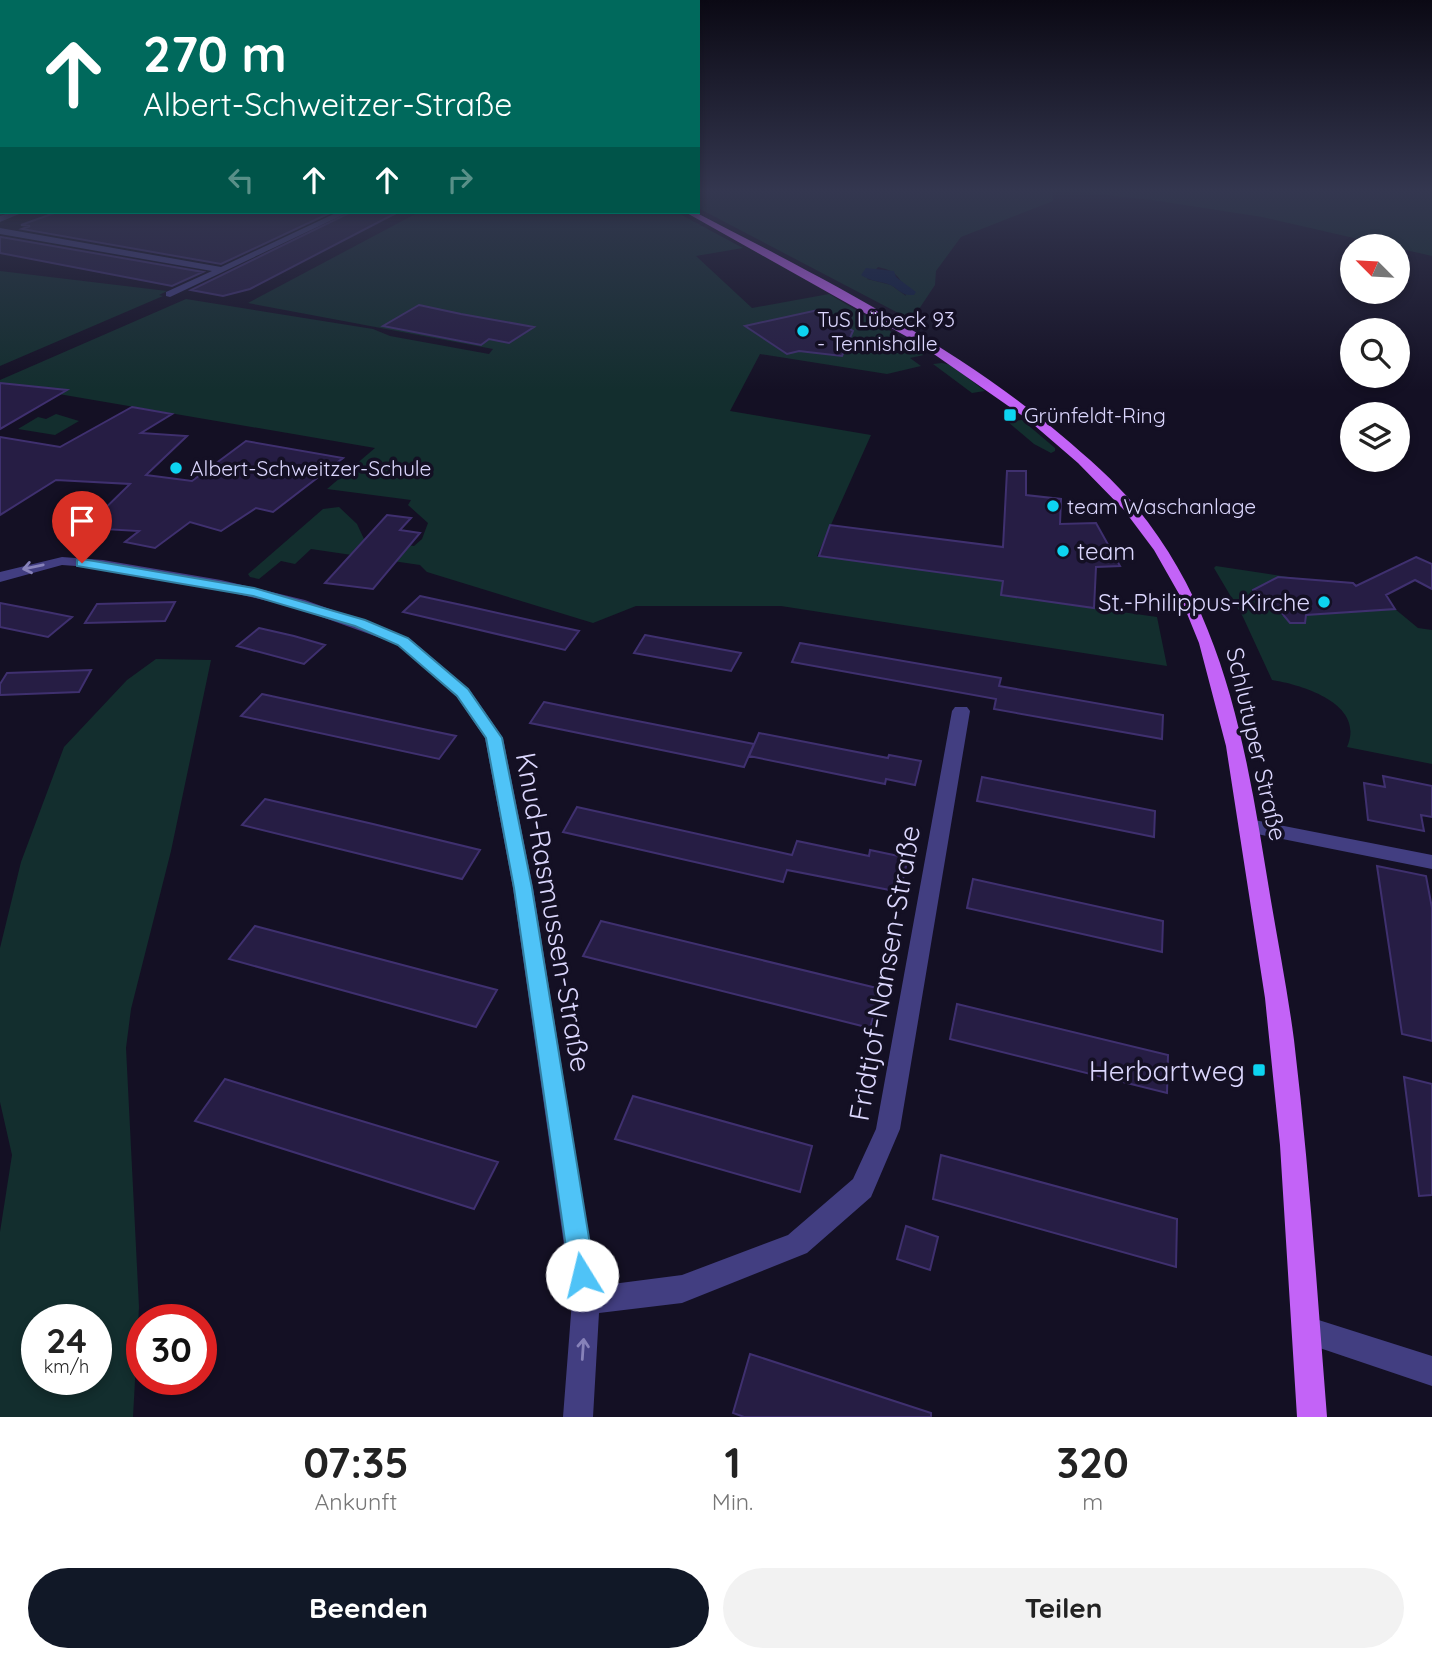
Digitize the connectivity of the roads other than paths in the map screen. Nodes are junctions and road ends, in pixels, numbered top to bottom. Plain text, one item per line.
1 (149, 257) edge
2 (249, 257) edge
3 (774, 257) edge
4 (222, 270) junction
5 (170, 295) dead end
6 (0, 577) edge
7 (961, 711) dead end
8 (1249, 826) junction
9 (1432, 862) edge
10 (586, 1301) junction
11 (1306, 1329) junction
12 (1432, 1371) edge
13 (578, 1417) edge
14 (1312, 1417) edge

1 - 4 street
2 - 4 street
3 - 8 main road, Schlutuper Straße
4 - 5 street
10 -> 6 street, Knud-Rasmussen-Straße
7 - 10 street, Fridtjof-Nansen-Straße
8 - 9 street
8 - 11 main road, Schlutuper Straße
13 -> 10 street, Knud-Rasmussen-Straße
11 - 12 street
11 - 14 main road, Schlutuper Straße

